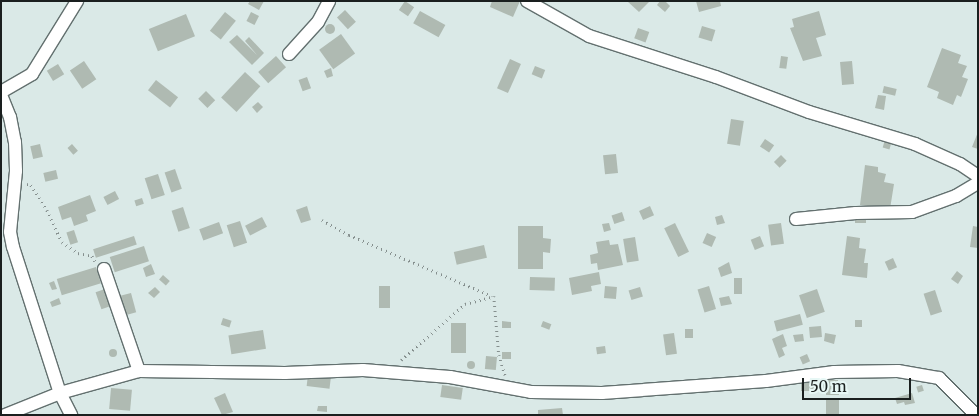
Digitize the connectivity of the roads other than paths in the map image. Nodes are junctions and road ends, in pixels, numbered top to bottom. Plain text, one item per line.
1 (77, 1) edge
2 (329, 1) edge
3 (527, 1) edge
4 (289, 54) dead end
5 (1, 93) edge
6 (978, 176) edge
7 (978, 183) edge
8 (796, 219) dead end
9 (104, 269) road end
10 (139, 371) junction
11 (60, 393) junction
12 (6, 415) edge
13 (71, 415) edge
14 (976, 415) edge

1 - 5 street
2 - 4 street
3 - 6 street
5 - 11 street
7 - 8 street
9 - 10 street
10 - 11 street
10 - 14 street
11 - 12 street
11 - 13 street

